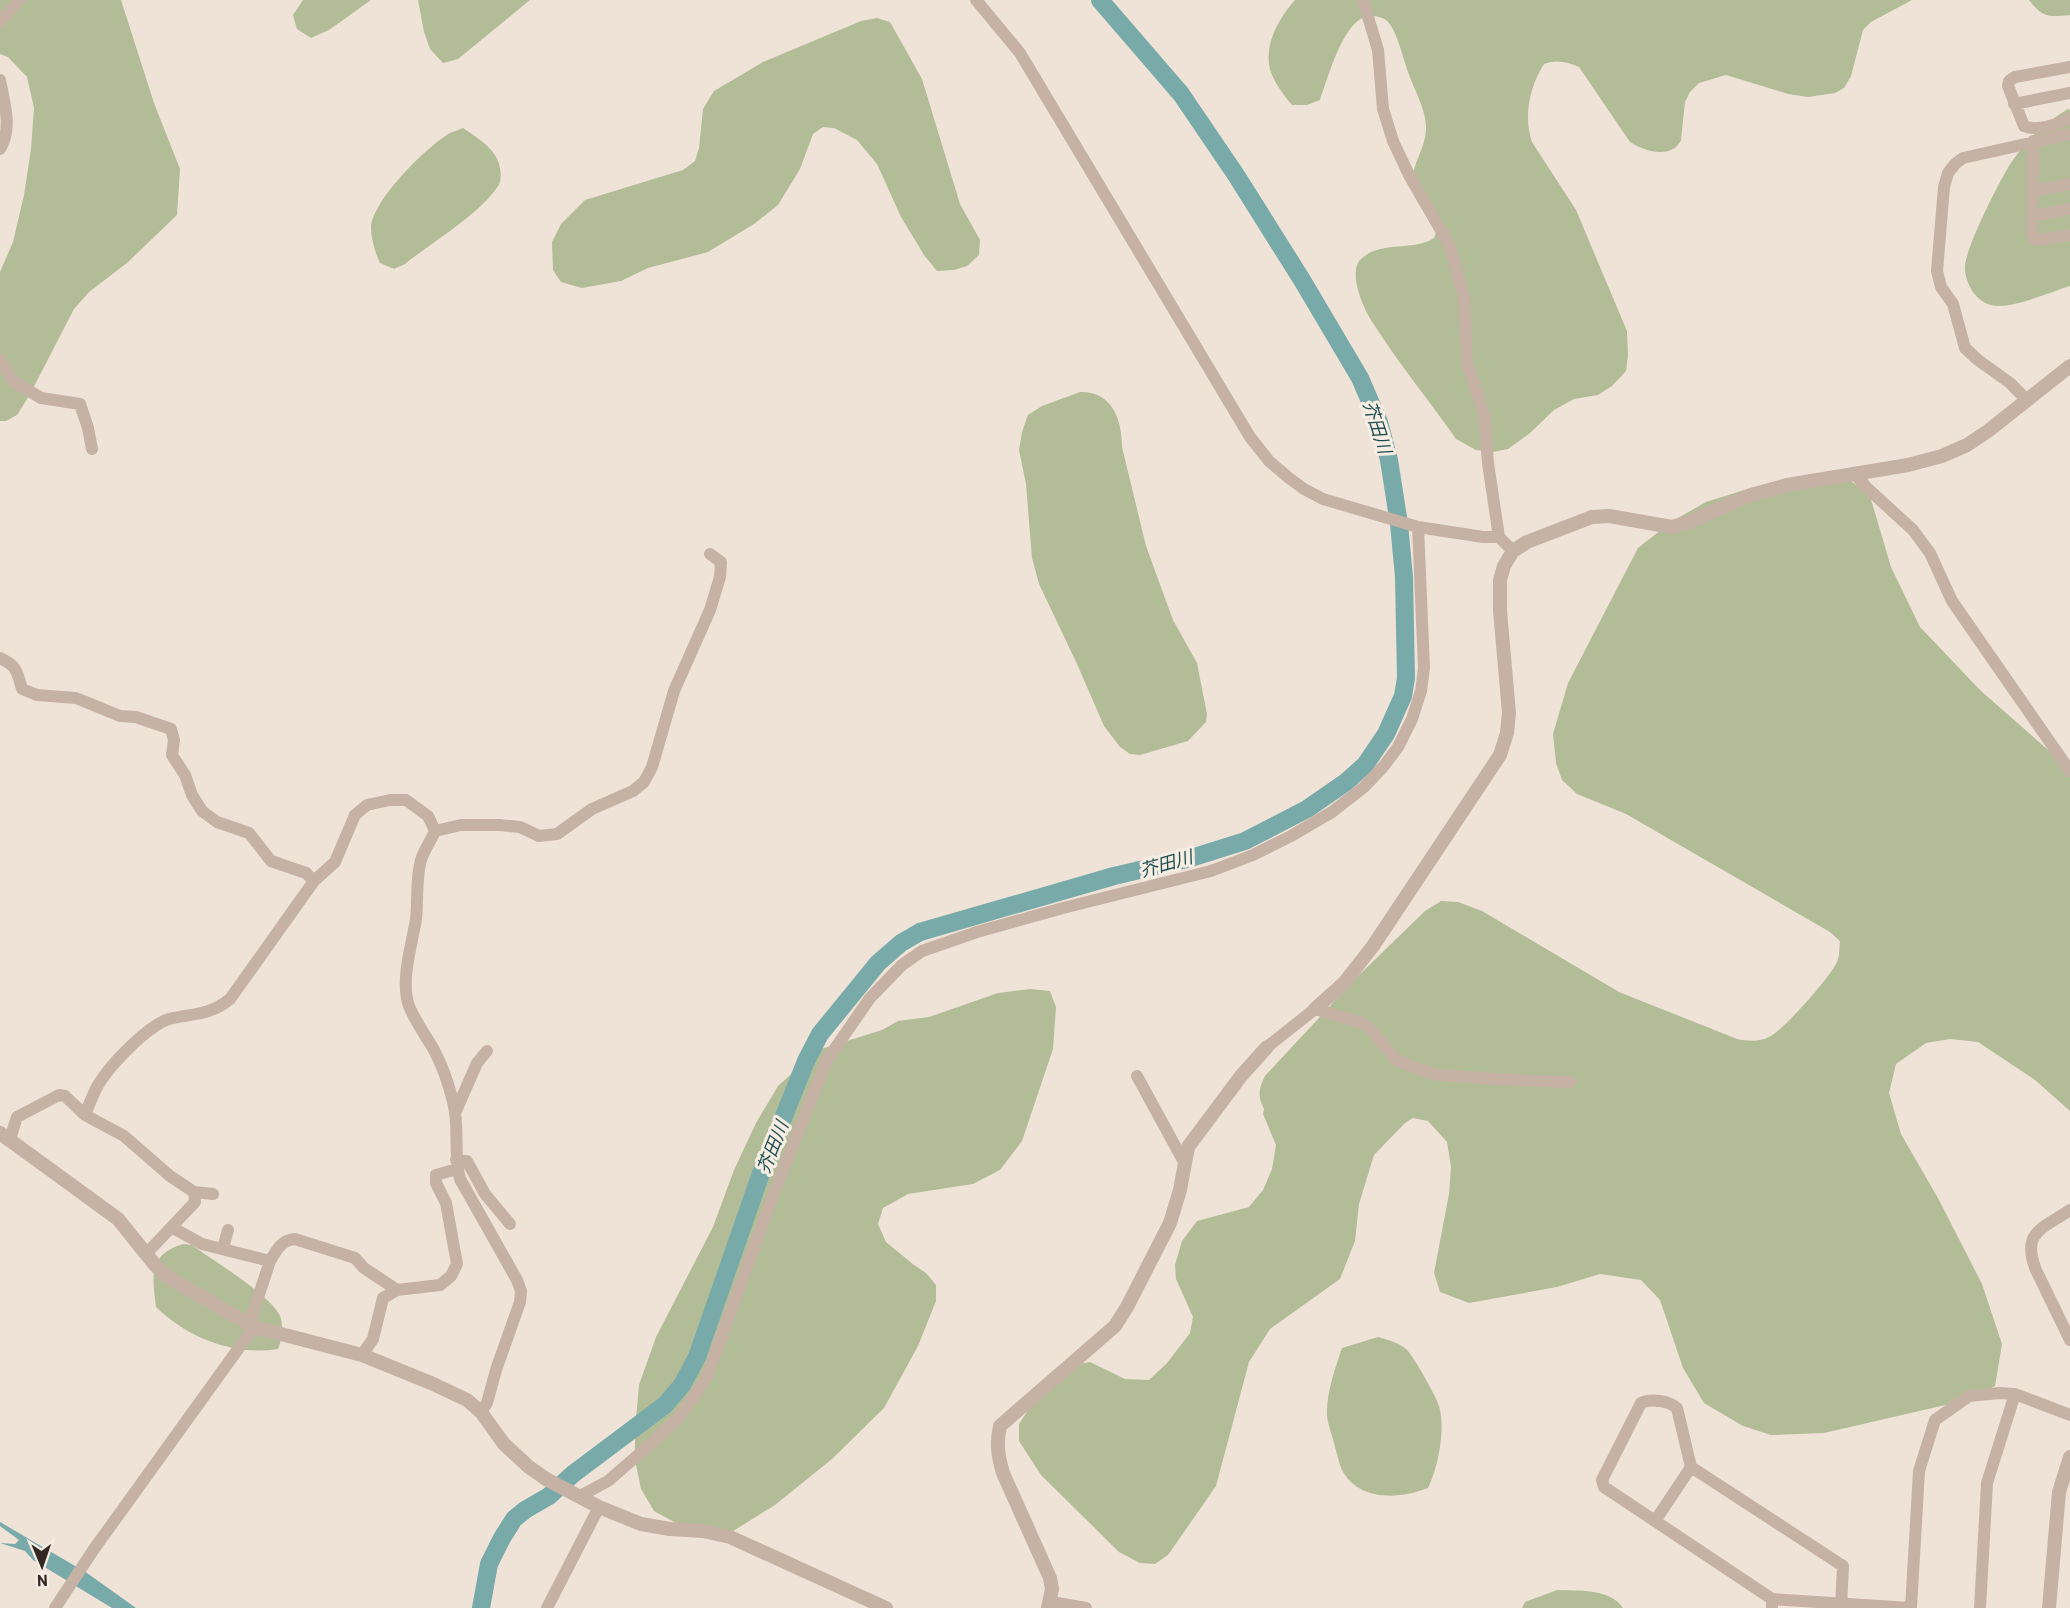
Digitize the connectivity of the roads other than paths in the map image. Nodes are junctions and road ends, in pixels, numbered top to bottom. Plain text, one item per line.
1 (19, 0) edge
2 (976, 0) edge
3 (1363, 0) edge
4 (0, 22) edge
5 (2070, 67) edge
6 (0, 80) edge
7 (2070, 93) edge
8 (2014, 104) junction
9 (2070, 118) edge
10 (2070, 134) edge
11 (2040, 136) junction
12 (0, 149) edge
13 (2070, 184) edge
14 (2032, 191) junction
15 (2070, 209) edge
16 (2032, 216) junction
17 (2070, 235) edge
18 (0, 360) edge
19 (2070, 366) edge
20 (2026, 399) junction
21 (92, 449) dead end
22 (1855, 474) junction
23 (1418, 527) junction
24 (1498, 537) junction
25 (1513, 551) junction
26 (710, 554) dead end
27 (0, 658) edge
28 (2070, 771) edge
29 (435, 831) junction
30 (314, 881) junction
31 (1315, 1009) junction
32 (1267, 1047) joint
33 (487, 1051) dead end
34 (1137, 1076) dead end
35 (1570, 1082) dead end
36 (455, 1113) junction
37 (85, 1115) junction
38 (5, 1136) edge
39 (457, 1164) junction
40 (1185, 1164) junction
41 (194, 1192) junction
42 (213, 1194) dead end
43 (2070, 1210) edge
44 (510, 1224) dead end
45 (173, 1228) junction
46 (228, 1230) dead end
47 (223, 1248) junction
48 (147, 1253) junction
49 (270, 1261) junction
50 (397, 1290) junction
51 (251, 1325) junction
52 (2070, 1340) edge
53 (362, 1355) junction
54 (2015, 1395) junction
55 (481, 1412) junction
56 (2070, 1414) edge
57 (2070, 1457) edge
58 (1691, 1467) junction
59 (580, 1496) junction
60 (599, 1507) junction
61 (1655, 1521) junction
62 (1772, 1603) edge
63 (1050, 1605) edge
64 (1842, 1606) edge
65 (55, 1608) edge
66 (548, 1608) edge
67 (886, 1608) edge
68 (1086, 1608) edge
69 (1910, 1608) edge
70 (1980, 1608) edge
71 (2049, 1608) edge

1 - 4 street
2 - 23 street
3 - 24 street
5 - 8 street
6 - 12 street
7 - 8 street
8 - 11 street
9 - 11 street
10 - 11 street
11 - 14 street
11 - 20 street
13 - 14 street
14 - 16 street
15 - 16 street
16 - 17 street
18 - 21 street
19 - 20 street
20 - 22 street
22 - 25 street
22 - 28 street
23 - 24 street
23 - 59 street
24 - 25 street
25 - 31 street
26 - 29 street
27 - 30 street
29 - 30 street
29 - 36 street
30 - 37 street
31 - 32 street
31 - 35 street
32 - 40 street
33 - 36 street
34 - 40 street
36 - 39 street
37 - 38 street
37 - 41 street
38 - 48 street
39 - 44 street
39 - 50 street
39 - 55 street
40 - 63 street
41 - 42 street
41 - 45 street
43 - 52 street
45 - 47 street
45 - 48 street
46 - 47 street
47 - 49 street
48 - 51 street
49 - 50 street
49 - 51 street
50 - 53 street
51 - 53 street
51 - 65 street
53 - 55 street
54 - 56 street
54 - 69 street
54 - 70 street
55 - 59 street
57 - 71 street
58 - 61 street
58 - 61 street
58 - 64 street
59 - 60 street
60 - 66 street
60 - 67 street
61 - 62 street
62 - 64 street
63 - 68 street
64 - 69 street

